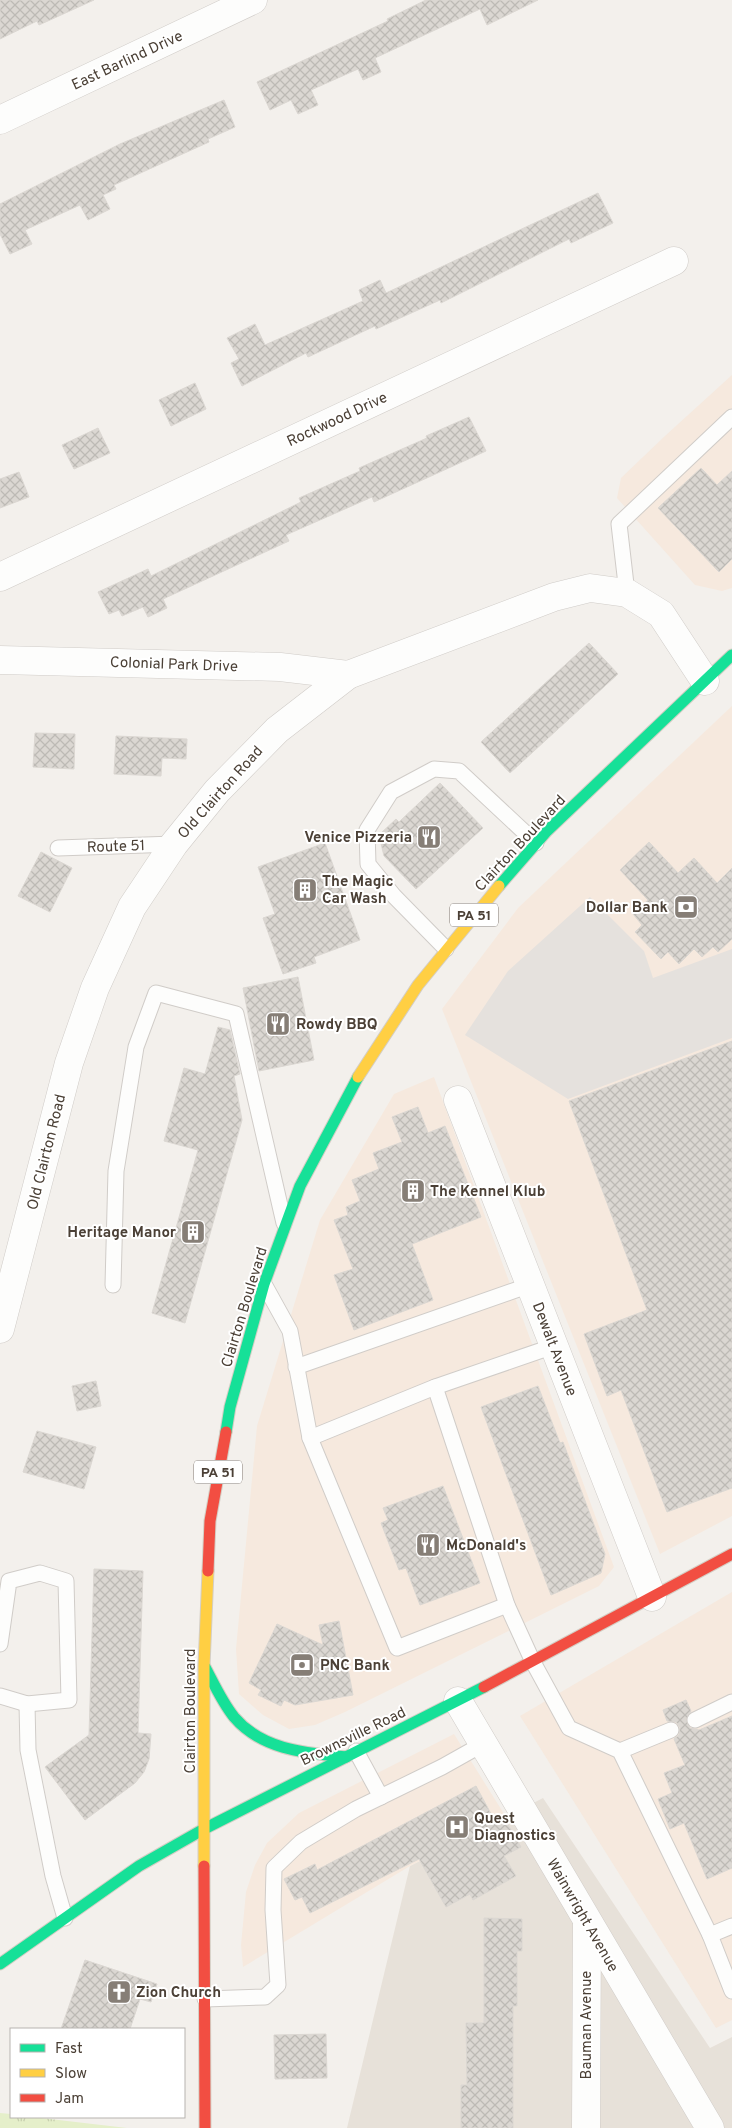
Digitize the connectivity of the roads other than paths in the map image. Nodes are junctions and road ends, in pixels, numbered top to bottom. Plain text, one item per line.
1 (254, 0) edge
2 (0, 120) edge
3 (674, 261) dead end
4 (732, 417) edge
5 (0, 577) edge
6 (627, 594) junction
7 (732, 655) edge
8 (0, 660) edge
9 (348, 675) junction
10 (705, 681) junction
11 (536, 843) junction
12 (174, 844) junction
13 (58, 848) dead end
14 (446, 949) junction
15 (458, 1100) dead end
16 (285, 1226) junction
17 (264, 1284) junction
18 (113, 1285) dead end
19 (530, 1285) junction
20 (0, 1330) edge
21 (554, 1346) junction
22 (296, 1367) junction
23 (434, 1387) junction
24 (310, 1438) junction
25 (732, 1554) edge
26 (652, 1597) junction
27 (508, 1605) junction
28 (0, 1644) edge
29 (533, 1662) junction
30 (204, 1666) junction
31 (0, 1696) edge
32 (458, 1701) junction
33 (732, 1702) edge
34 (27, 1704) junction
35 (695, 1720) dead end
36 (671, 1730) dead end
37 (483, 1744) junction
38 (620, 1751) junction
39 (351, 1754) junction
40 (381, 1798) junction
41 (204, 1829) junction
42 (66, 1918) junction
43 (587, 1922) junction
44 (732, 1926) edge
45 (710, 1935) junction
46 (0, 1964) edge
47 (732, 1991) edge
48 (205, 1999) junction
49 (205, 2128) edge
50 (586, 2128) edge
51 (710, 2128) edge

1 - 2 street, East Barlind Drive
3 - 5 street, Rockwood Drive
4 - 6 lane
6 - 9 street, Old Clairton Road
6 - 10 street, Old Clairton Road
7 - 10 main road, Clairton Boulevard / PA 51
8 - 9 street, Colonial Park Drive
9 - 12 street, Old Clairton Road
10 - 11 main road, Clairton Boulevard / PA 51
11 - 14 main road, Clairton Boulevard / PA 51
11 - 14 lane
12 - 13 lane, Route 51
12 - 20 street, Old Clairton Road
14 - 16 main road, Clairton Boulevard / PA 51
15 - 19 street, Dewalt Avenue
16 - 17 main road, Clairton Boulevard / PA 51
16 - 18 lane
17 - 22 lane
17 - 30 main road, Clairton Boulevard / PA 51
19 - 21 street, Dewalt Avenue
19 - 22 lane
21 - 23 lane
21 - 26 street, Dewalt Avenue
22 - 24 lane
23 - 24 lane
23 - 27 lane
24 - 27 lane
25 - 26 main road, Brownsville Road
26 - 29 main road, Brownsville Road
27 - 29 lane
28 - 34 lane
29 - 32 main road, Brownsville Road
29 - 38 lane
30 - 39 main road
30 - 41 main road, Clairton Boulevard / PA 51
31 - 34 lane
32 - 37 street, Wainwright Avenue
32 - 39 main road, Brownsville Road
33 - 35 lane
34 - 42 lane
36 - 38 lane
37 - 40 lane
37 - 43 street, Wainwright Avenue
38 - 45 lane
39 - 40 lane
39 - 41 main road, Brownsville Road
40 - 48 lane
41 - 42 main road, Brownsville Road
41 - 48 main road, Clairton Boulevard / PA 51
42 - 46 main road, Brownsville Road
43 - 50 street, Bauman Avenue
43 - 51 street, Wainwright Avenue
44 - 45 lane
45 - 47 lane
48 - 49 main road, Clairton Boulevard / PA 51

